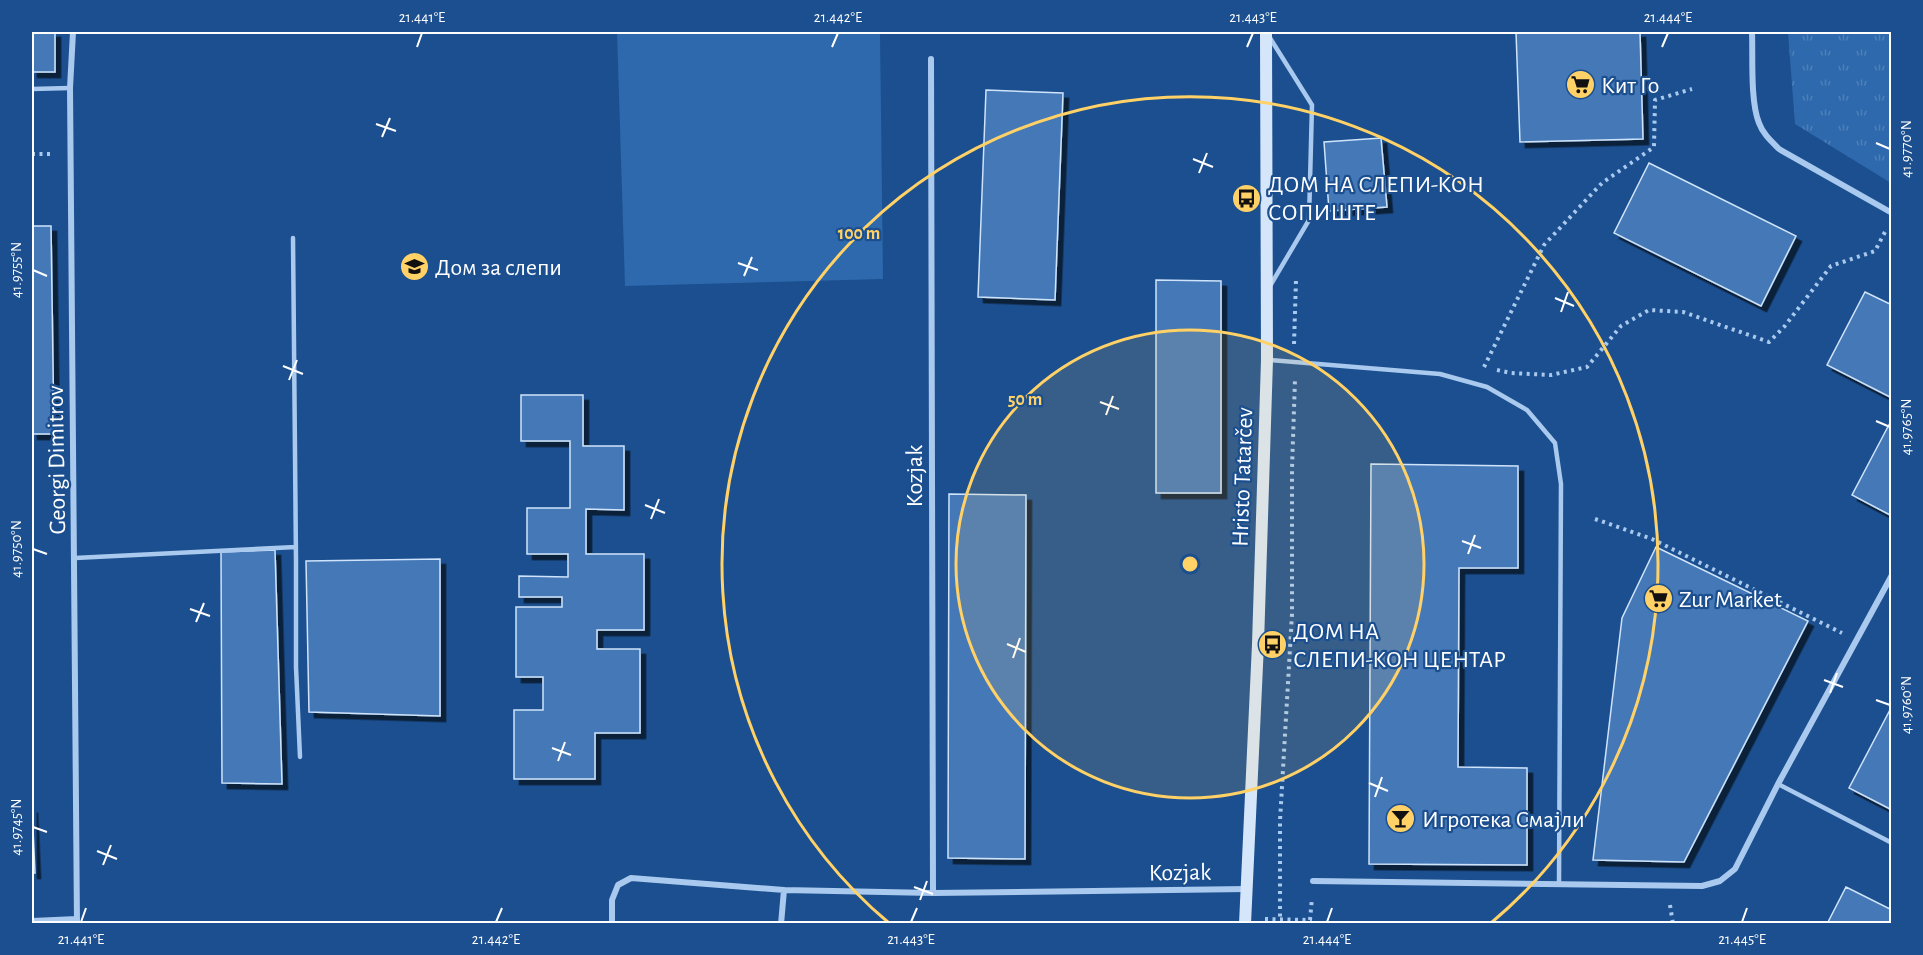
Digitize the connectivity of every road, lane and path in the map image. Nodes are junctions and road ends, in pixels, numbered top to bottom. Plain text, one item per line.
1 (73, 32) edge
2 (1266, 32) edge
3 (1752, 32) edge
4 (931, 59) dead end
5 (70, 88) junction
6 (32, 89) edge
7 (1692, 89) dead end
8 (1892, 213) edge
9 (1888, 225) dead end
10 (293, 238) dead end
11 (1297, 239) junction
12 (1268, 291) junction
13 (1267, 360) junction
14 (1295, 363) junction
15 (1473, 364) dead end
16 (1484, 367) junction
17 (1594, 519) dead end
18 (296, 547) junction
19 (75, 558) junction
20 (1892, 575) edge
21 (1890, 584) edge
22 (1857, 640) junction
23 (300, 757) dead end
24 (1778, 784) junction
25 (1892, 843) edge
26 (1313, 881) dead end
27 (1559, 883) junction
28 (784, 890) junction
29 (1247, 890) junction
30 (933, 893) junction
31 (1312, 894) dead end
32 (1679, 903) dead end
33 (1659, 904) dead end
34 (1670, 904) junction
35 (32, 921) edge
36 (77, 921) edge
37 (1245, 921) edge
38 (1280, 921) edge
39 (612, 924) edge
40 (781, 924) edge
41 (1673, 924) edge

1 - 5 street, Georgi Dimitrov
2 - 11 lane
2 - 12 street, Hristo Tatarčev
3 - 8 street
4 - 30 street, Kozjak
5 - 6 lane
5 - 19 street, Georgi Dimitrov
7 - 16 path
9 - 16 path
10 - 18 lane
11 - 12 lane
11 - 14 path
12 - 13 street, Hristo Tatarčev
13 - 14 lane
13 - 29 street, Hristo Tatarčev
14 - 27 lane
14 - 38 path
15 - 16 path
17 - 22 path
18 - 19 lane
18 - 23 lane
19 - 36 street, Georgi Dimitrov
20 - 21 street
21 - 22 street
22 - 24 street
24 - 25 lane
24 - 27 street
26 - 27 street
28 - 30 street, Kozjak
28 - 39 street, Kozjak
28 - 40 street
29 - 30 street, Kozjak
29 - 37 street, Hristo Tatarčev
31 - 38 path
32 - 34 path
33 - 34 path
34 - 41 path
35 - 36 street
37 - 38 path

